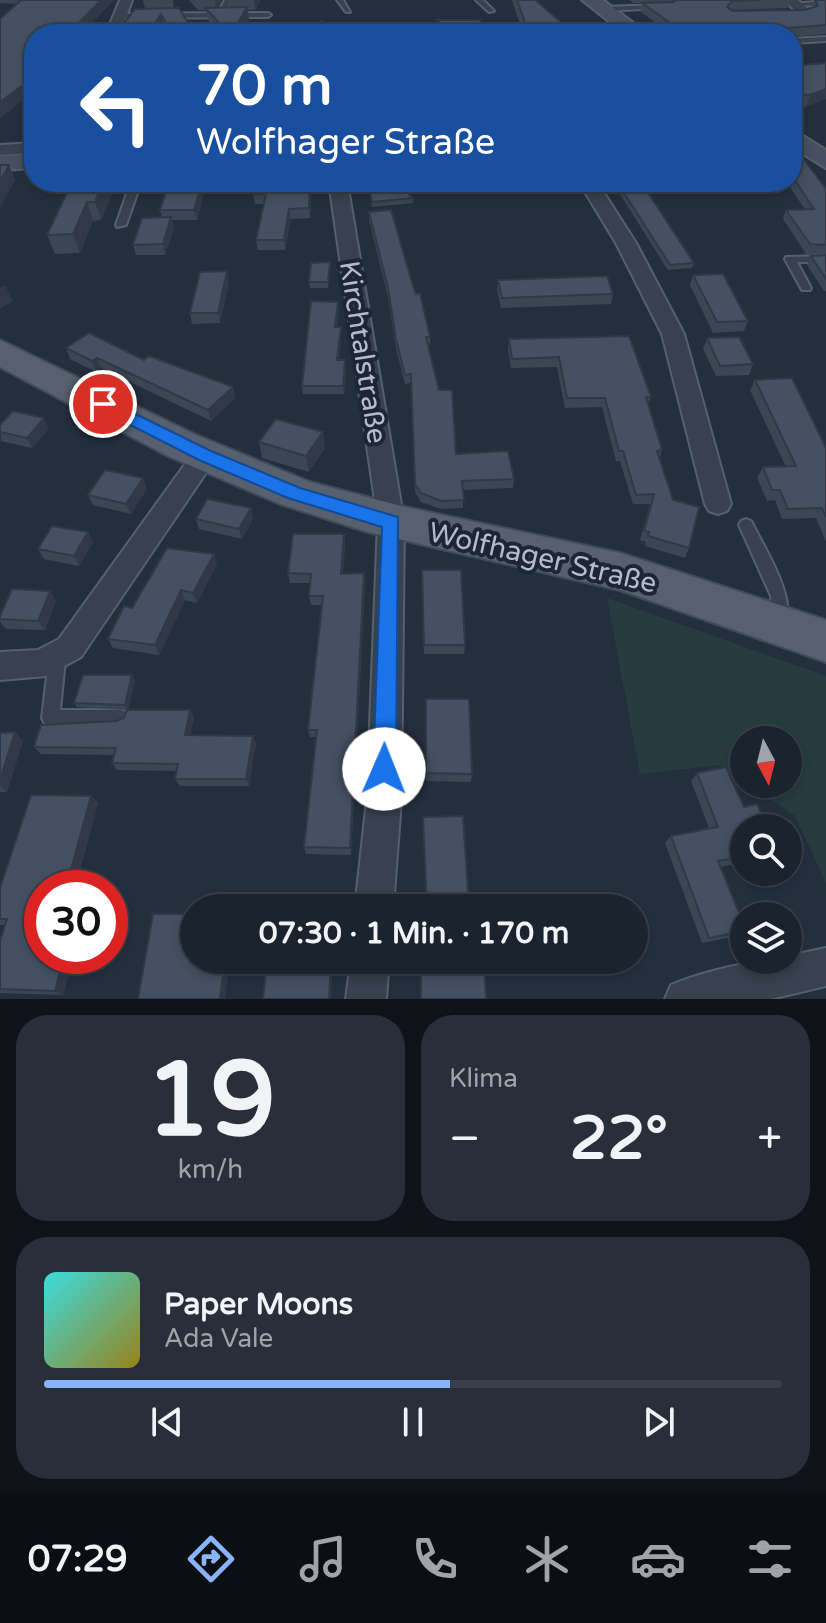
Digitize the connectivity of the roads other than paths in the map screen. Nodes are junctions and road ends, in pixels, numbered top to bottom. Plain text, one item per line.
1 (126, 0) edge
2 (228, 0) edge
3 (340, 0) edge
4 (479, 0) edge
5 (826, 3) edge
6 (597, 5) edge
7 (670, 7) edge
8 (798, 8) edge
9 (348, 11) dead end
10 (491, 11) dead end
11 (221, 15) junction
12 (268, 15) dead end
13 (119, 16) junction
14 (119, 24) edge
15 (624, 24) edge
16 (826, 39) edge
17 (802, 40) edge
18 (803, 134) edge
19 (826, 161) edge
20 (133, 192) edge
21 (340, 192) edge
22 (594, 192) edge
23 (121, 225) dead end
24 (826, 259) edge
25 (806, 288) dead end
26 (0, 352) edge
27 (205, 455) junction
28 (718, 504) dead end
29 (391, 522) junction
30 (746, 525) dead end
31 (780, 625) junction
32 (826, 641) edge
33 (57, 660) junction
34 (0, 666) edge
35 (120, 718) edge
36 (375, 894) edge
37 (826, 967) edge
38 (369, 974) edge
39 (366, 999) edge
40 (685, 999) edge

1 - 13 street
2 - 11 lane
3 - 9 lane
4 - 10 lane
5 - 8 lane
6 - 7 lane
6 - 15 main road
11 - 12 lane
11 - 13 lane
13 - 14 street
16 - 17 lane
18 - 19 main road
20 - 23 lane
21 - 29 street, Kirchtalstraße
22 - 28 street
24 - 25 lane
26 - 27 main road, Wolfhager Straße
27 - 29 main road, Wolfhager Straße
27 - 33 street
29 - 31 main road, Wolfhager Straße
29 - 36 street, Kirchtalstraße
30 - 31 lane
31 - 32 main road, Wolfhager Straße
33 - 34 street
33 - 35 lane
37 - 40 street
38 - 39 street

